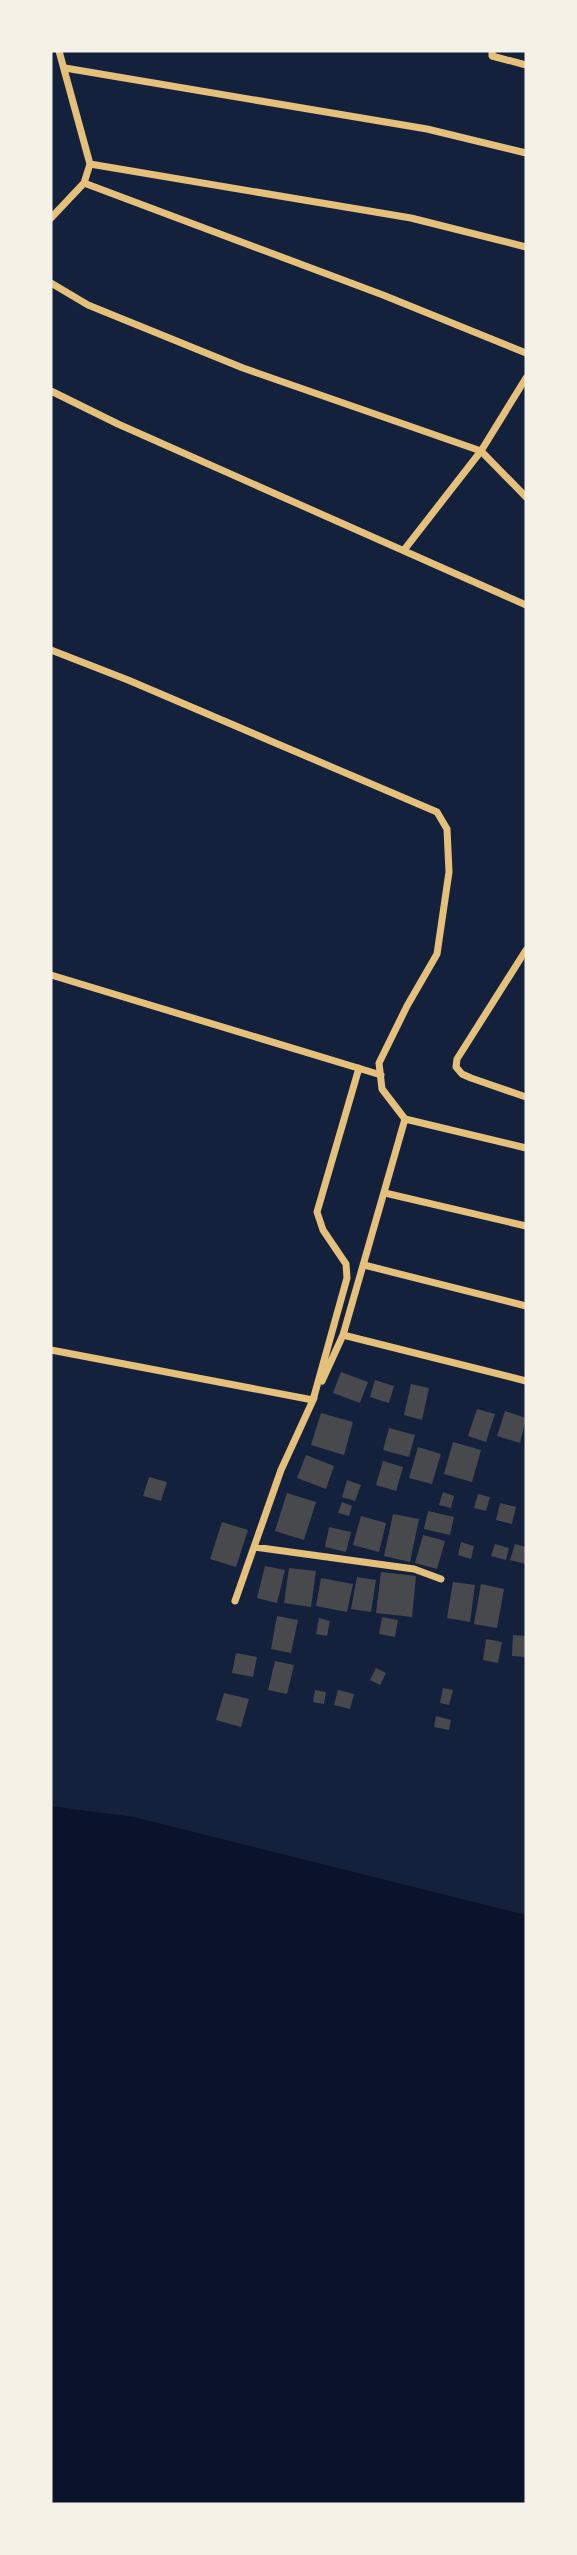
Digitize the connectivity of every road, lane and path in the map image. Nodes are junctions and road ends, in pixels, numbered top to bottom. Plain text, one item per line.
1 (59, 51) edge
2 (492, 51) edge
3 (526, 65) edge
4 (65, 68) junction
5 (526, 153) edge
6 (90, 164) junction
7 (84, 183) junction
8 (51, 218) edge
9 (526, 247) edge
10 (51, 284) edge
11 (526, 353) edge
12 (526, 378) edge
13 (51, 391) edge
14 (481, 451) junction
15 (526, 497) edge
16 (404, 550) junction
17 (526, 605) edge
18 (51, 650) edge
19 (526, 950) edge
20 (51, 975) edge
21 (359, 1068) junction
22 (381, 1075) junction
23 (526, 1097) edge
24 (405, 1119) junction
25 (526, 1148) edge
26 (385, 1193) junction
27 (526, 1226) edge
28 (364, 1265) junction
29 (526, 1306) edge
30 (343, 1335) junction
31 (51, 1350) edge
32 (526, 1381) edge
33 (313, 1400) junction
34 (254, 1547) junction
35 (441, 1580) dead end
36 (235, 1601) dead end

1 - 4 street
2 - 3 street
4 - 5 street
4 - 6 street
6 - 7 street
6 - 9 street
7 - 8 street
7 - 11 street
10 - 14 street
12 - 14 street
13 - 16 street
14 - 15 street
14 - 16 street
16 - 17 street
18 - 22 street
19 - 23 street
20 - 21 street
21 - 22 street
21 - 33 street
22 - 24 street
24 - 25 street
24 - 26 street
26 - 27 street
26 - 28 street
28 - 29 street
28 - 30 street
30 - 32 street
30 - 33 street
31 - 33 street
33 - 34 street
34 - 35 street
34 - 36 street

